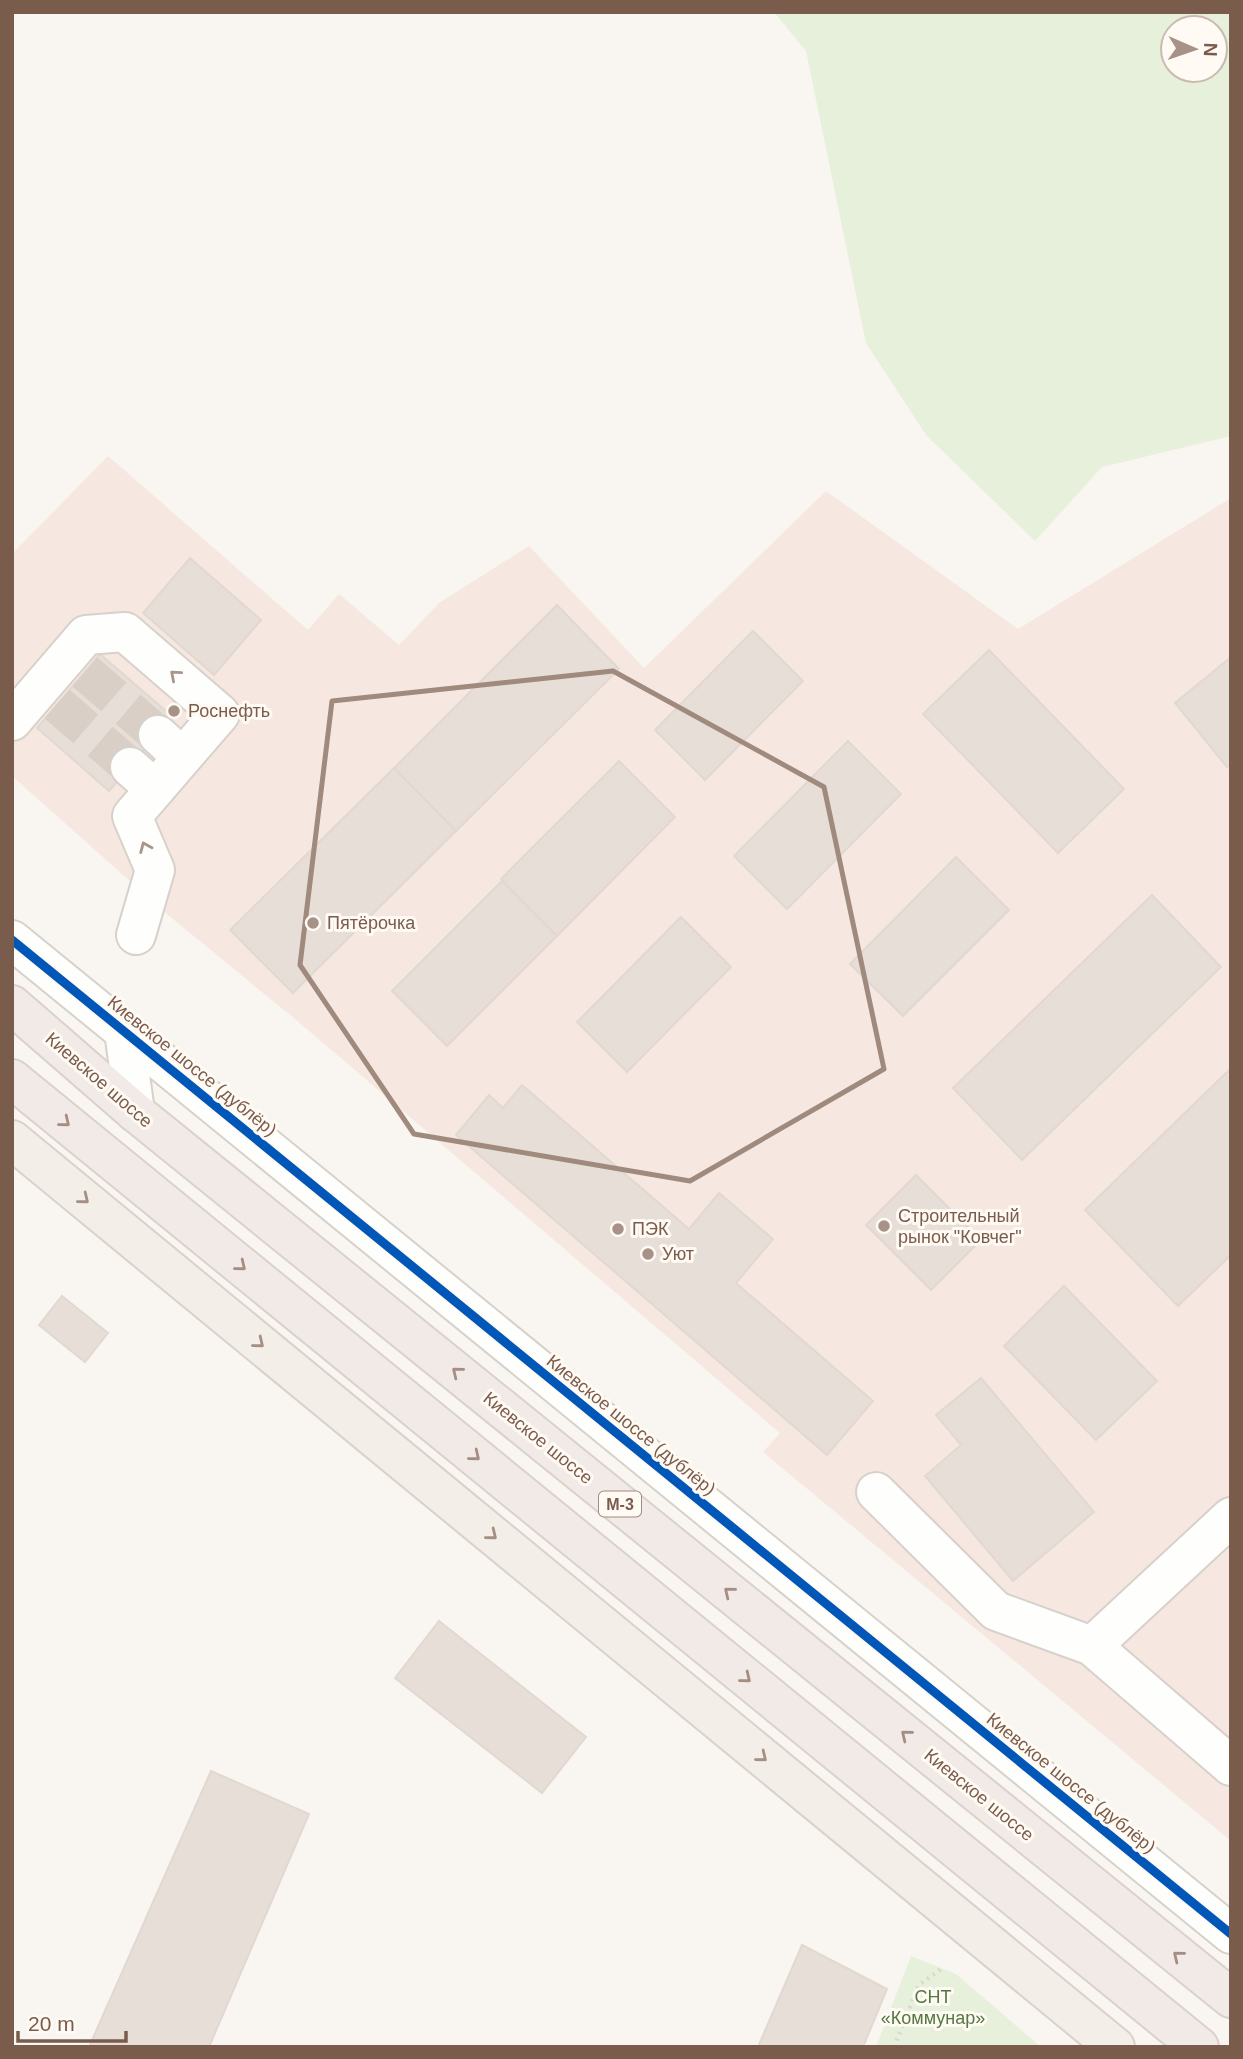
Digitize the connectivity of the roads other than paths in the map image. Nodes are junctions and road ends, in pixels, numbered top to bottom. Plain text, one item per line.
1 (12, 721) edge
2 (136, 935) dead end
3 (12, 940) edge
4 (12, 1005) edge
5 (124, 1031) junction
6 (12, 1079) edge
7 (135, 1112) junction
8 (12, 1140) edge
9 (876, 1492) dead end
10 (1231, 1517) edge
11 (1092, 1646) junction
12 (1231, 1766) edge
13 (1231, 1934) edge
14 (1231, 1998) edge
15 (1115, 2047) edge
16 (1199, 2047) edge

2 -> 1 street
3 - 5 street, Киевское шоссе (дублёр)
4 - 7 highway, Киевское шоссе / М-3
5 - 7 street
5 - 13 street, Киевское шоссе (дублёр)
6 -> 16 highway
14 -> 7 highway, Киевское шоссе / М-3
8 -> 15 main road
9 - 11 street
10 - 11 street
11 - 12 street

